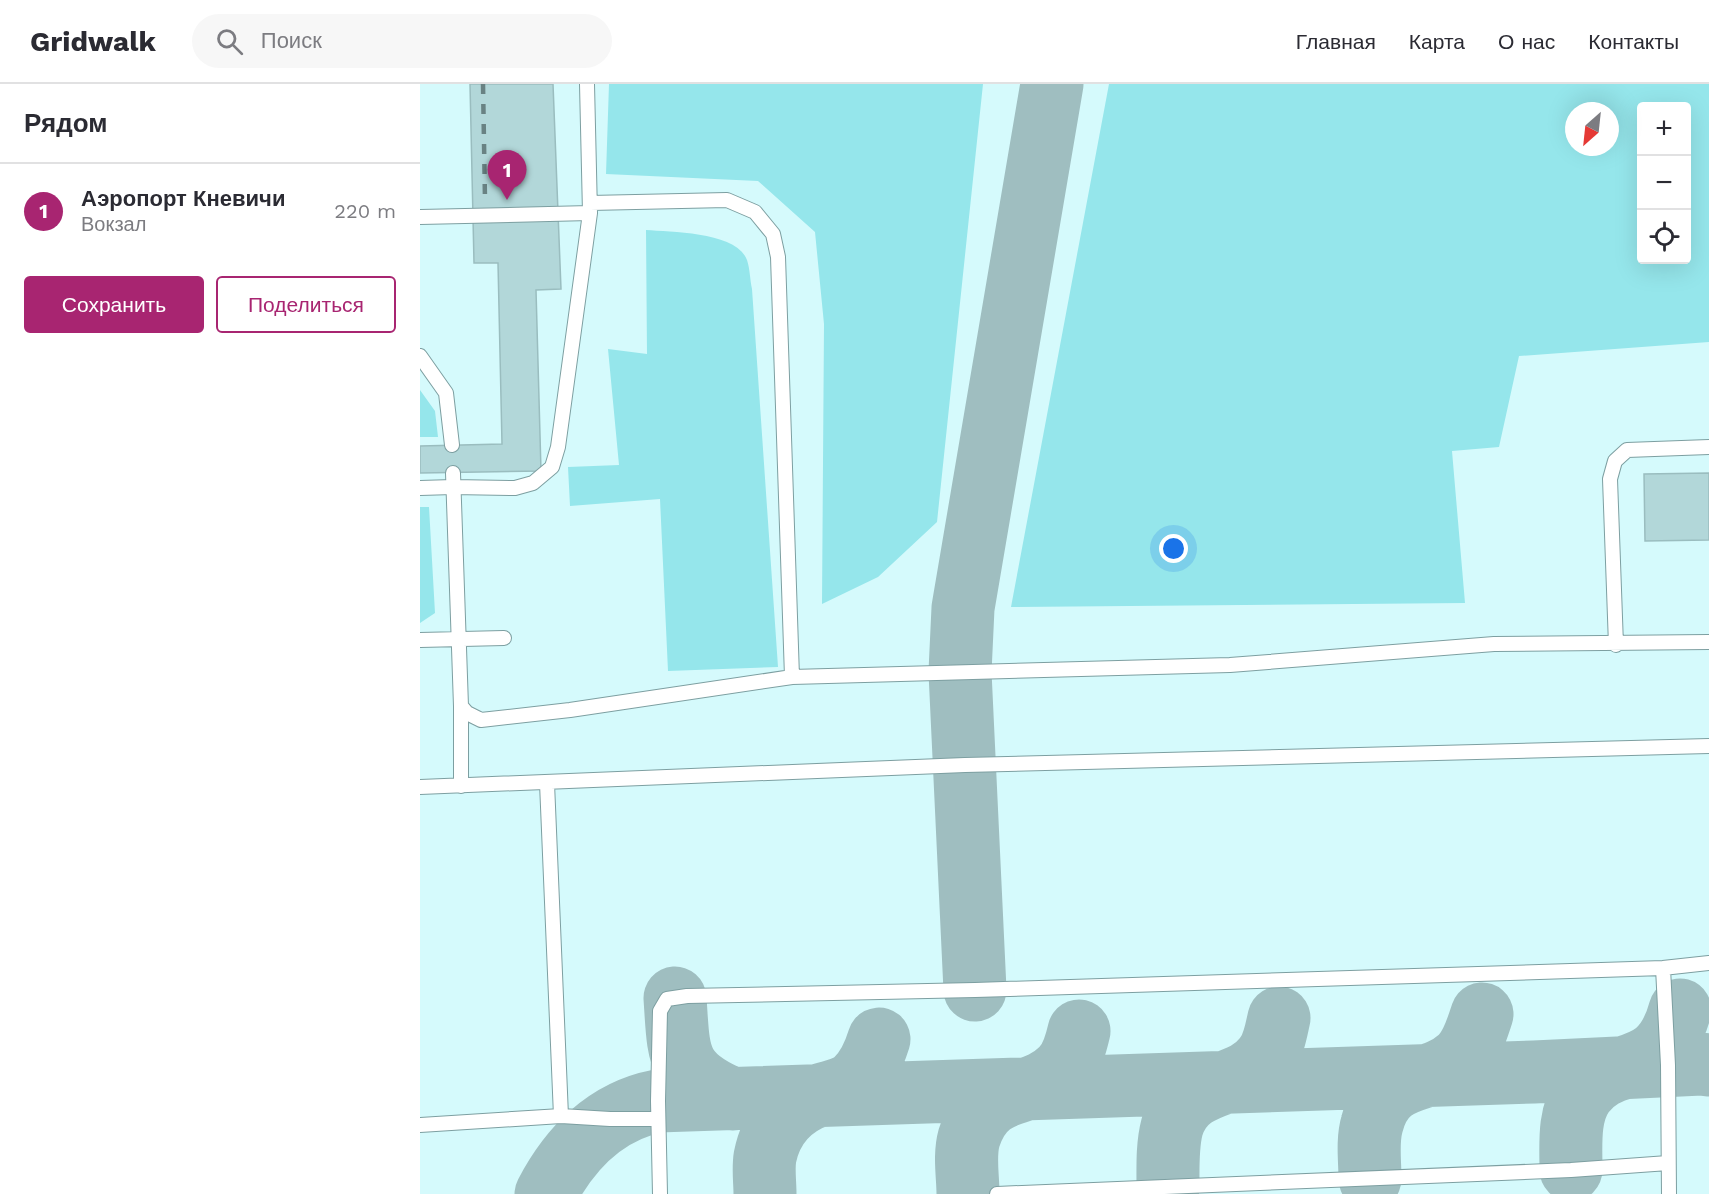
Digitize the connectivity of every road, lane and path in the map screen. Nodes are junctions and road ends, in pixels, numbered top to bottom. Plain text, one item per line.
1 (587, 84) edge
2 (590, 208) junction
3 (420, 217) edge
4 (420, 356) edge
5 (452, 446) dead end
6 (1709, 447) edge
7 (453, 480) junction
8 (420, 488) edge
9 (458, 638) junction
10 (504, 638) dead end
11 (420, 640) edge
12 (1709, 642) edge
13 (1616, 645) junction
14 (792, 677) junction
15 (461, 706) junction
16 (1709, 746) edge
17 (547, 783) junction
18 (461, 786) junction
19 (420, 788) edge
20 (1709, 963) edge
21 (1663, 968) junction
22 (561, 1116) junction
23 (658, 1119) junction
24 (420, 1125) edge
25 (1668, 1163) junction
26 (660, 1194) edge
27 (997, 1194) edge
28 (1669, 1194) edge

1 - 2 lane
2 - 3 lane
2 - 7 lane
2 - 14 lane
4 - 5 lane
6 - 13 lane
7 - 8 lane
7 - 9 lane
9 - 10 lane
9 - 11 lane
9 - 15 lane
12 - 13 lane
13 - 14 lane
14 - 15 lane
15 - 18 lane
16 - 17 lane
17 - 18 lane
17 - 22 lane
18 - 19 lane
20 - 21 lane
21 - 23 lane
21 - 25 lane
22 - 23 lane
22 - 24 lane
23 - 26 lane
25 - 27 lane
25 - 28 lane

